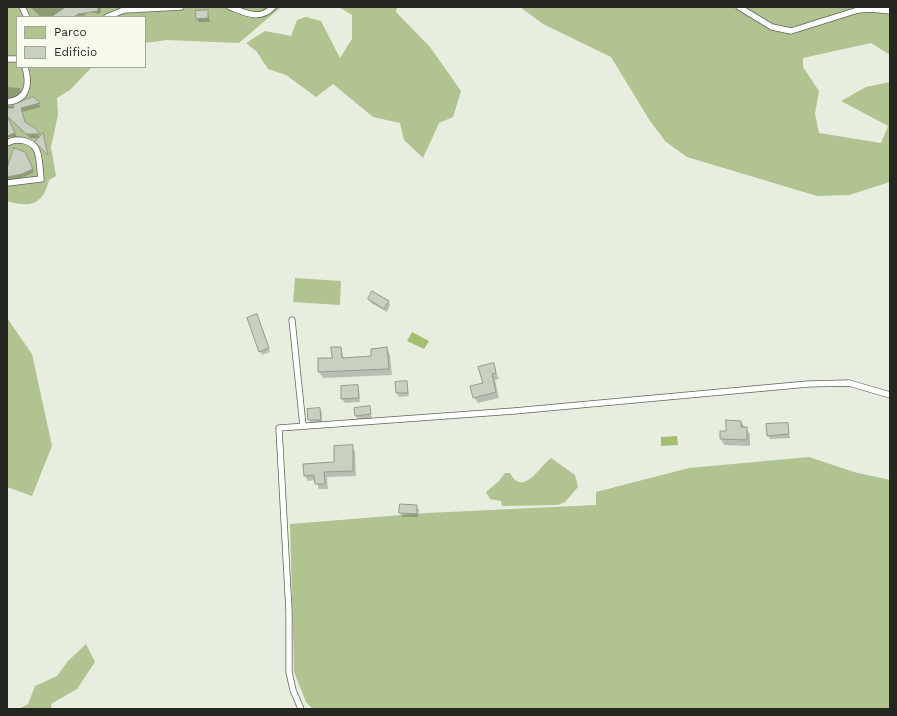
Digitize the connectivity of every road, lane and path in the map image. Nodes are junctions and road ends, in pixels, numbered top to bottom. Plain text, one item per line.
1 (22, 7) edge
2 (181, 7) edge
3 (230, 7) edge
4 (273, 7) edge
5 (739, 7) edge
6 (890, 11) edge
7 (26, 16) edge
8 (109, 16) edge
9 (25, 68) edge
10 (7, 102) edge
11 (7, 144) edge
12 (7, 183) edge
13 (292, 320) dead end
14 (890, 395) edge
15 (303, 426) junction
16 (301, 709) edge

1 - 7 lane
2 - 8 lane
3 - 4 lane
5 - 6 lane
9 - 10 lane
11 - 12 lane
13 - 15 lane
14 - 15 lane
15 - 16 lane

